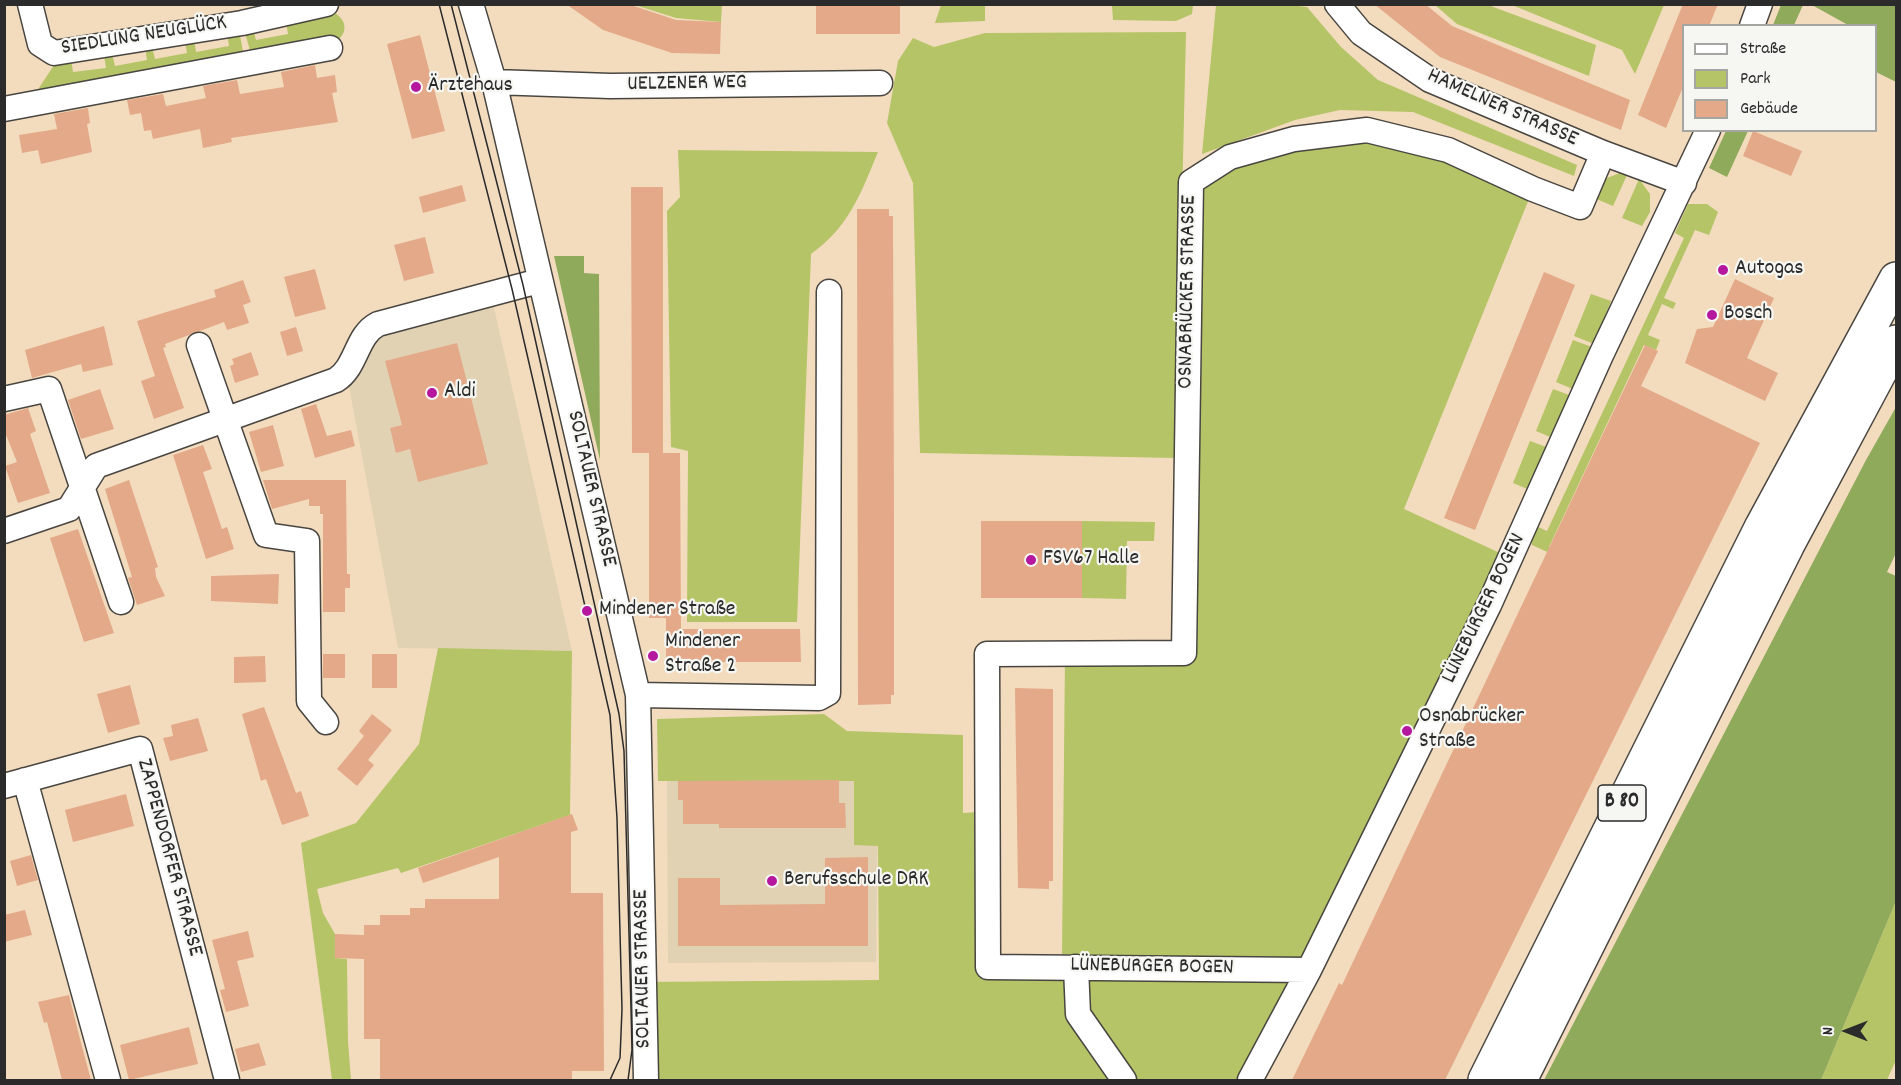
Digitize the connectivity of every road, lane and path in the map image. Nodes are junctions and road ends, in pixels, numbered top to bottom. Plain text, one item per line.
1 (30, 4) edge
2 (326, 4) edge
3 (471, 4) edge
4 (1337, 4) edge
5 (1760, 4) edge
6 (1753, 24) edge
7 (330, 48) dead end
8 (494, 82) junction
9 (880, 83) dead end
10 (4, 109) edge
11 (1707, 132) edge
12 (1603, 153) junction
13 (1684, 183) junction
14 (1896, 279) edge
15 (539, 281) junction
16 (829, 292) dead end
17 (1896, 342) edge
18 (199, 345) dead end
19 (4, 399) edge
20 (225, 418) junction
21 (82, 487) junction
22 (4, 531) edge
23 (121, 602) dead end
24 (638, 695) junction
25 (326, 722) dead end
26 (15, 783) edge
27 (988, 967) joint
28 (1076, 967) junction
29 (1309, 970) junction
30 (108, 1080) edge
31 (227, 1080) edge
32 (646, 1080) edge
33 (1124, 1080) edge
34 (1250, 1080) edge
35 (1485, 1080) edge
36 (1520, 1080) edge

1 - 2 street, SIEDLUNG NEUGLÜCK
3 - 8 street, SOLTAUER STRASSE
4 - 12 street, HAMELNER STRASSE
5 - 6 street
7 - 10 street, SIEDLUNG NEUGLÜCK
8 - 9 street, UELZENER WEG
8 - 15 street, SOLTAUER STRASSE
11 - 13 street, LÜNEBURGER BOGEN
12 - 13 street, HAMELNER STRASSE
12 - 27 street, OSNABRÜCKER STRASSE
13 - 29 street, LÜNEBURGER BOGEN
14 - 35 highway, B 80
15 - 20 street
15 - 24 street, SOLTAUER STRASSE
16 - 24 street
17 - 36 highway, B 80
18 - 20 street
19 - 21 street
20 - 21 street
20 - 25 street
21 - 22 street
21 - 23 street
24 - 32 street, SOLTAUER STRASSE
26 - 30 street, ZAPPENDORFER STRASSE
26 - 31 street, ZAPPENDORFER STRASSE
27 - 28 street, LÜNEBURGER BOGEN
28 - 29 street, LÜNEBURGER BOGEN
28 - 33 street
29 - 34 street

